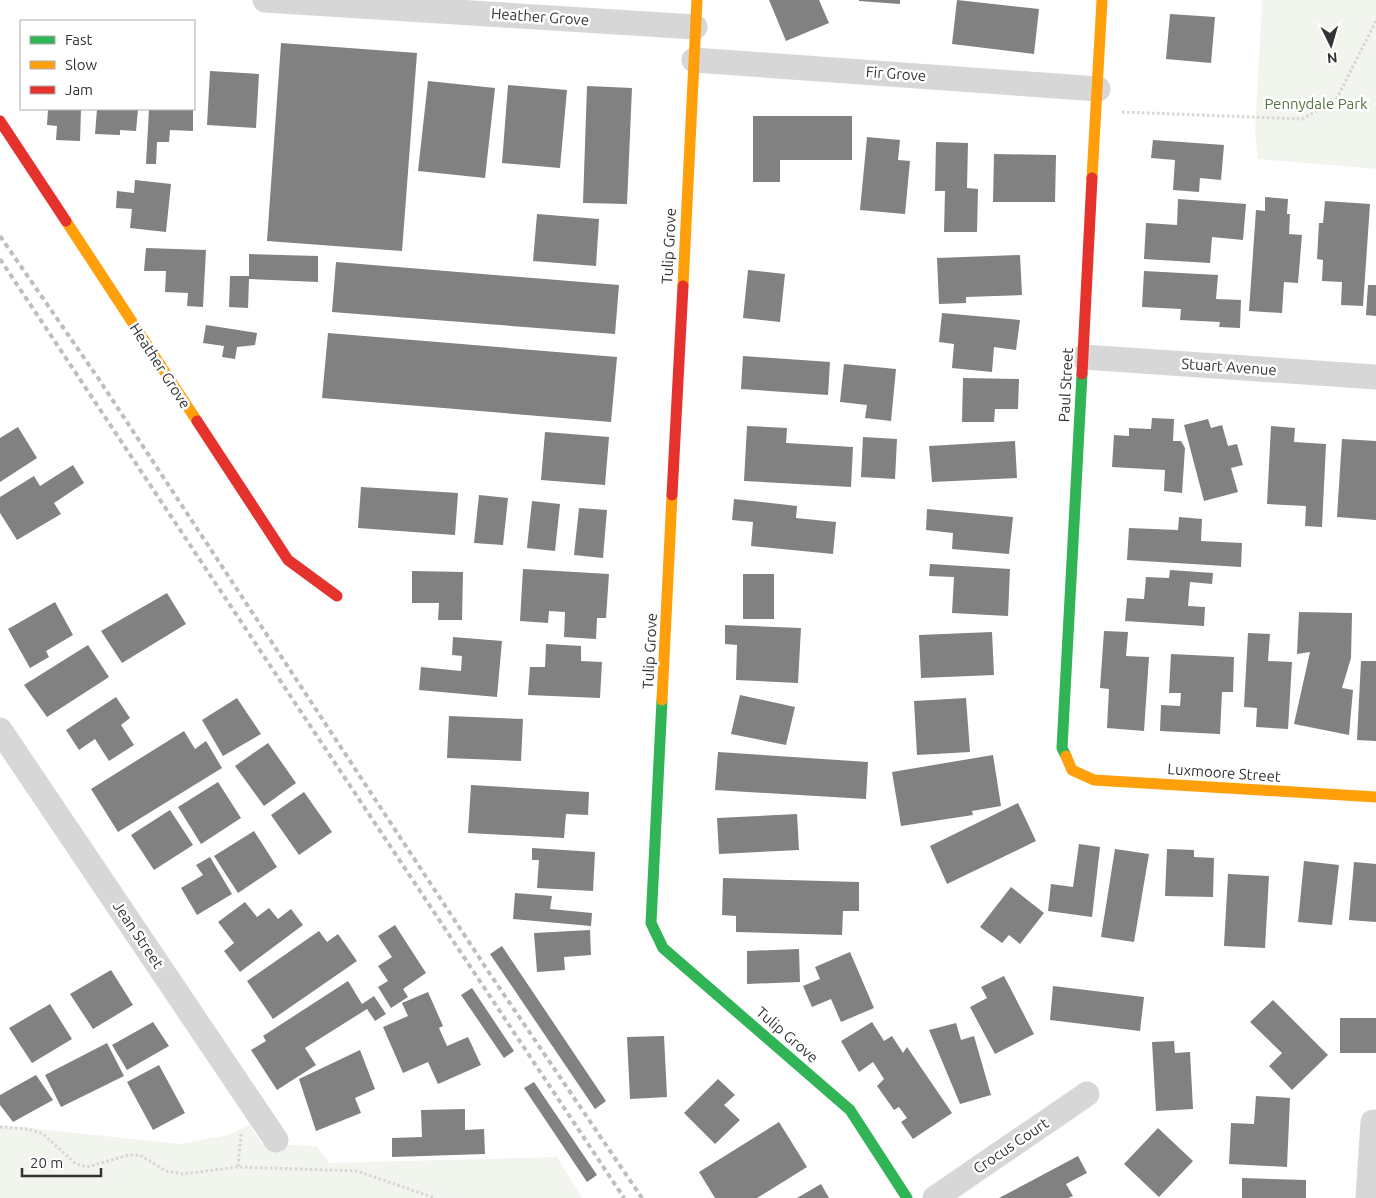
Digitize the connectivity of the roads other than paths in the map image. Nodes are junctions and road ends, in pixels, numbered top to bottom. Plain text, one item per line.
1 (266, 0) edge
2 (697, 0) edge
3 (1102, 0) edge
4 (695, 27) junction
5 (694, 60) junction
6 (1097, 100) junction
7 (0, 121) edge
8 (1083, 357) junction
9 (1376, 377) edge
10 (337, 596) dead end
11 (0, 730) edge
12 (1072, 770) joint
13 (1376, 797) edge
14 (1087, 1094) dead end
15 (1373, 1122) dead end
16 (276, 1140) dead end
17 (907, 1198) edge
18 (935, 1198) edge
19 (1368, 1198) edge

1 - 4 street, Heather Grove
2 - 4 street, Tulip Grove
3 - 6 street, Paul Street
4 - 5 street, Tulip Grove
5 - 6 street, Fir Grove
5 - 17 street, Tulip Grove
6 - 8 street, Paul Street
7 - 10 street, Heather Grove
8 - 9 street, Stuart Avenue
8 - 12 street, Paul Street
11 - 16 street, Jean Street
12 - 13 street, Luxmoore Street
14 - 18 street, Crocus Court
15 - 19 street

